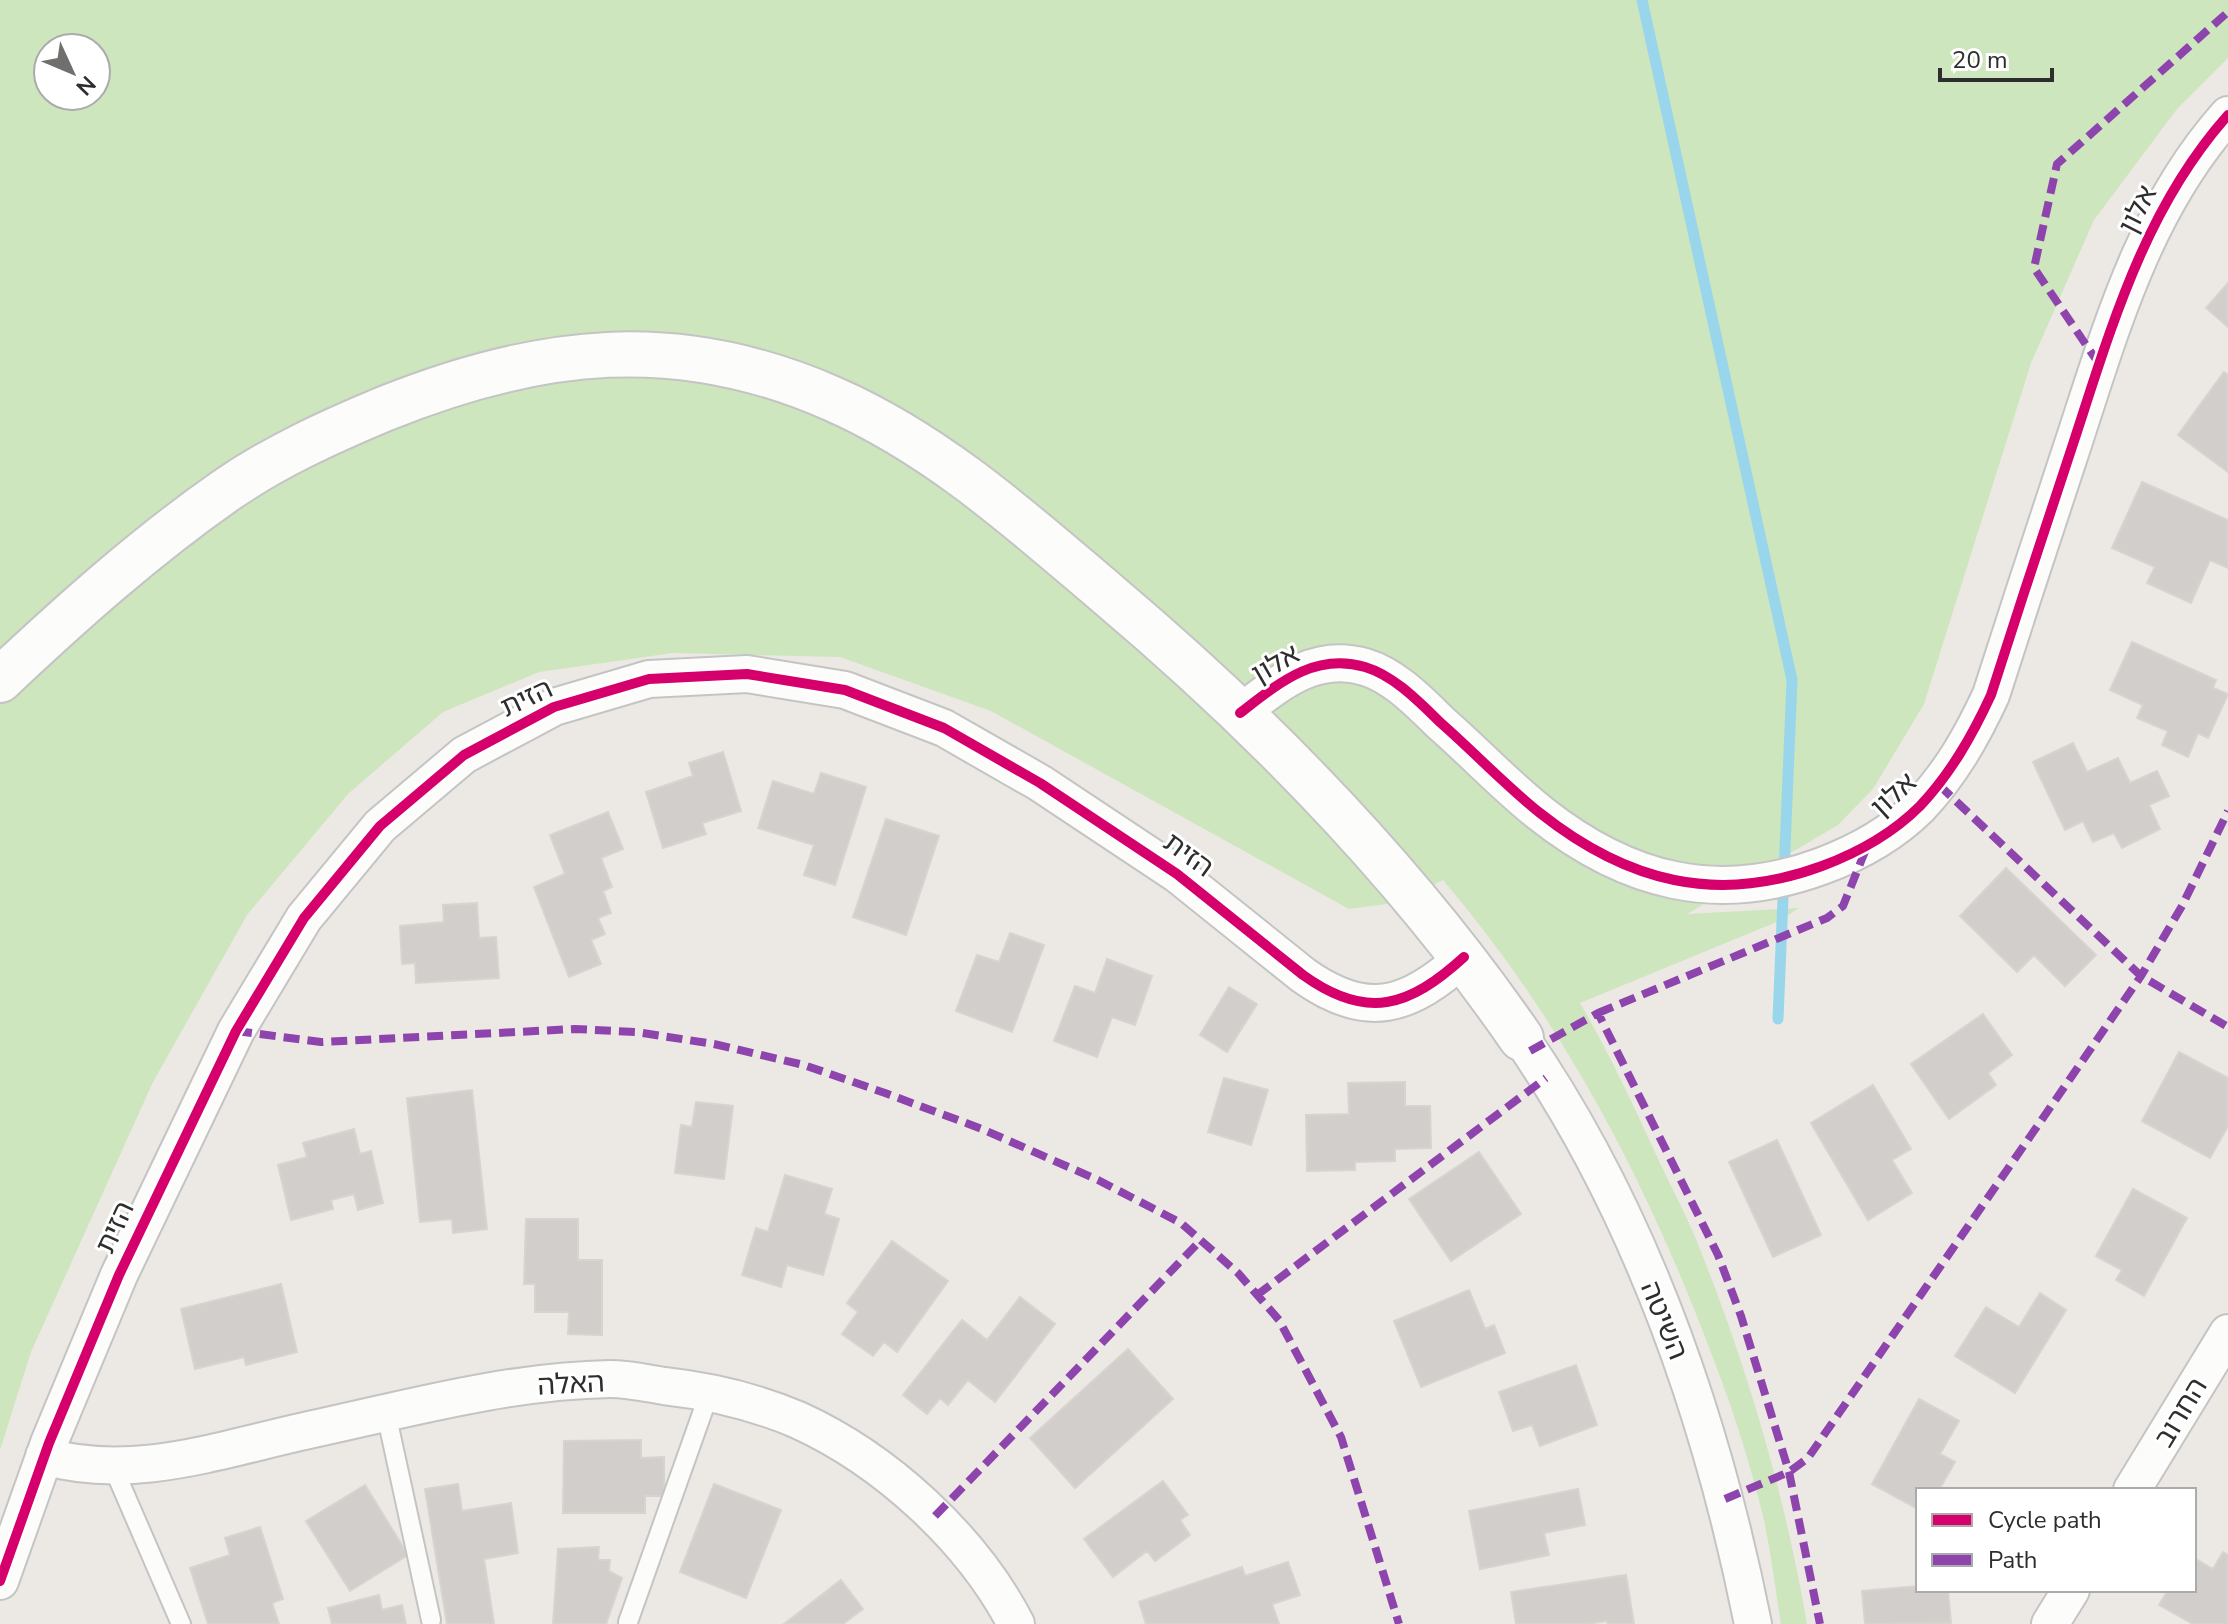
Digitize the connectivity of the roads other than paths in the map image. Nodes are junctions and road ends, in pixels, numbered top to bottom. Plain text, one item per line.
1 (2228, 115) edge
2 (0, 680) edge
3 (1240, 713) junction
4 (1464, 957) junction
5 (1521, 1038) joint
6 (2228, 1333) edge
7 (710, 1391) junction
8 (386, 1413) junction
9 (44, 1456) junction
10 (113, 1467) junction
11 (2133, 1488) edge
12 (0, 1581) edge
13 (2070, 1592) edge
14 (431, 1620) dead end
15 (628, 1622) dead end
16 (181, 1624) edge
17 (1016, 1624) edge
18 (1753, 1624) edge
19 (2050, 1624) edge

1 - 3 street, אלון
2 - 3 main road
3 - 4 main road
4 - 5 main road
4 - 9 street, הזית
5 - 18 street, השיטה
6 - 11 street, החרוב
7 - 8 street, האלה
7 - 15 lane
7 - 17 street, האלה
8 - 10 street, האלה
8 - 14 lane
9 - 10 street, האלה
9 - 12 street, הזית
10 - 16 lane
13 - 19 street

